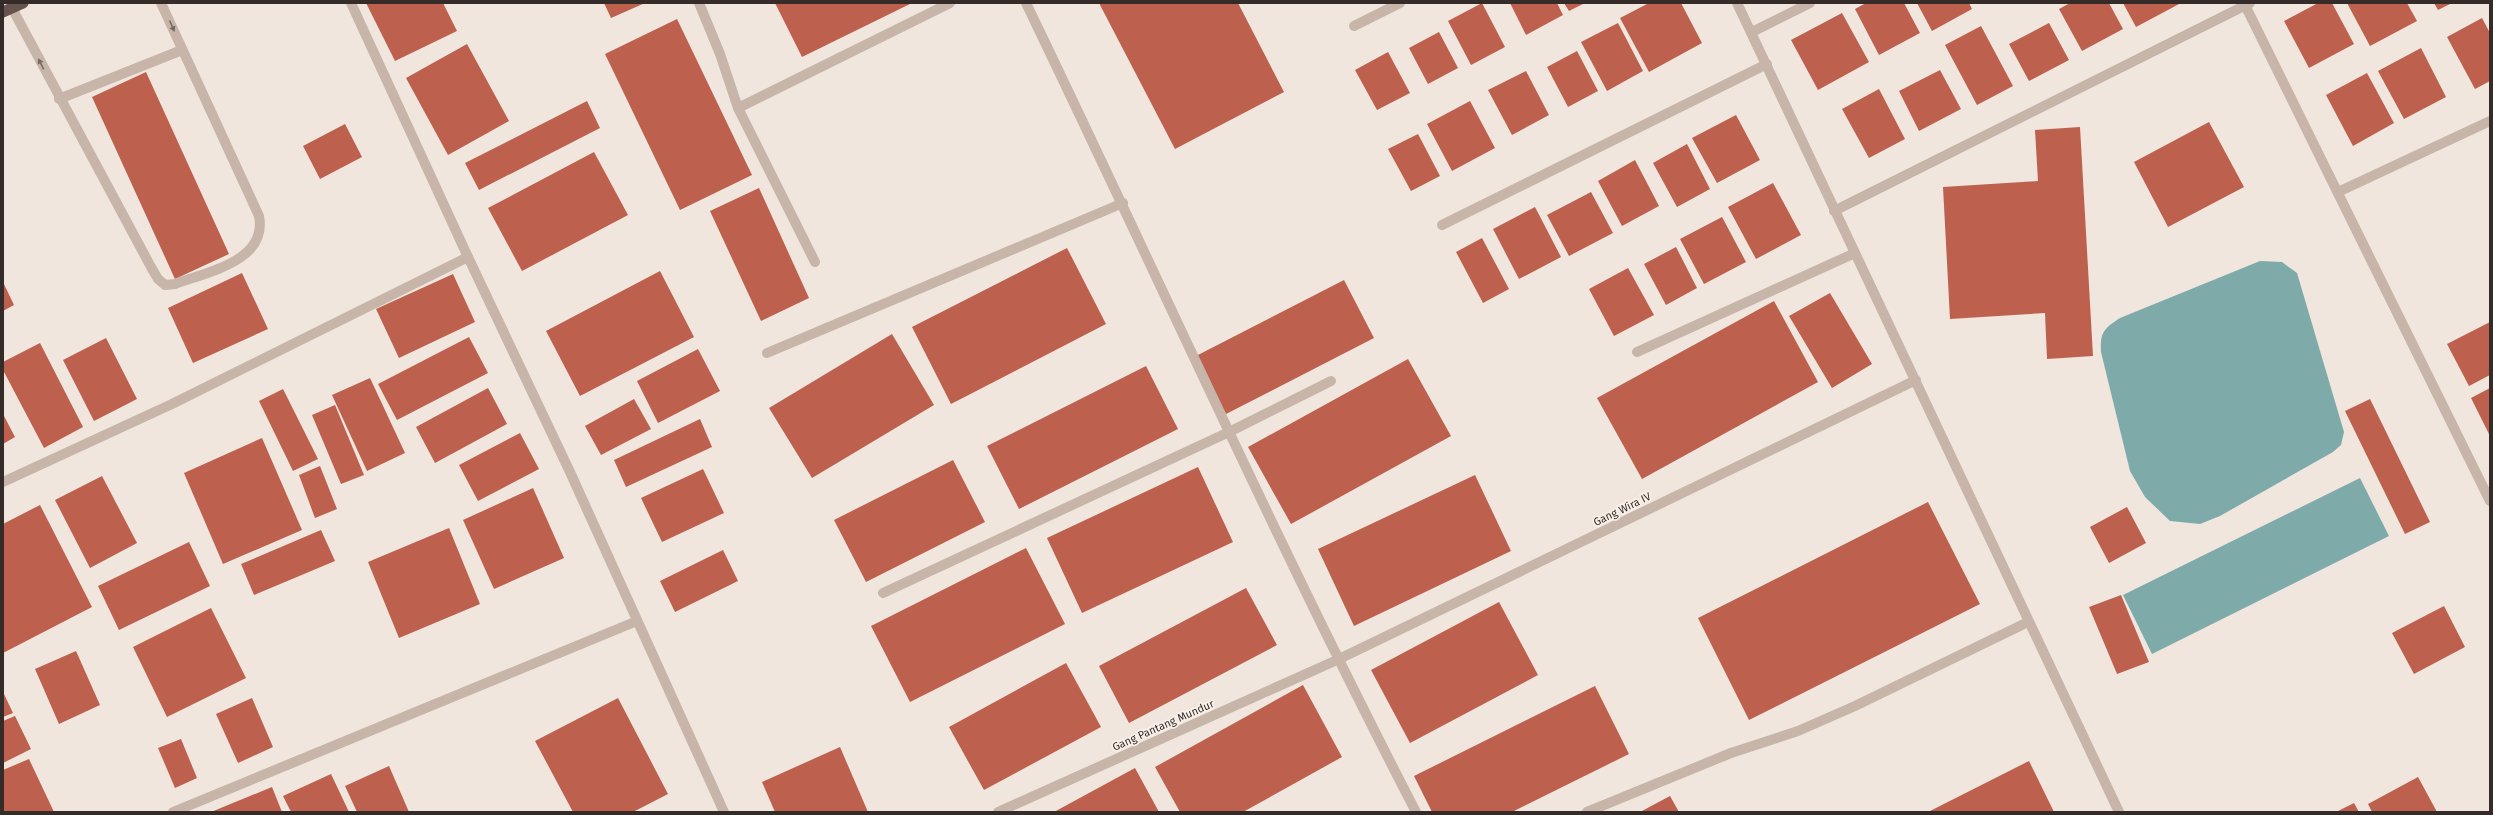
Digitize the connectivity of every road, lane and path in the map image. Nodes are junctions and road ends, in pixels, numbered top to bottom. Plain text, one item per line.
1 (23, 3) edge
2 (161, 3) edge
3 (351, 3) edge
4 (699, 3) edge
5 (950, 3) edge
6 (1026, 3) edge
7 (1400, 3) edge
8 (1737, 3) edge
9 (1810, 3) edge
10 (2247, 4) edge
11 (8, 10) edge
12 (1354, 26) dead end
13 (1752, 32) junction
14 (182, 50) junction
15 (1767, 64) junction
16 (59, 99) junction
17 (738, 108) junction
18 (2490, 121) edge
19 (2338, 192) junction
20 (1123, 203) junction
21 (1834, 212) junction
22 (1442, 225) dead end
23 (1855, 253) junction
24 (468, 257) junction
25 (815, 262) dead end
26 (1637, 352) dead end
27 (767, 353) dead end
28 (1916, 380) junction
29 (1331, 381) dead end
30 (1229, 432) junction
31 (3, 482) edge
32 (2490, 501) edge
33 (883, 593) dead end
34 (637, 621) junction
35 (2028, 622) junction
36 (1337, 660) junction
37 (173, 812) edge
38 (724, 812) edge
39 (998, 812) edge
40 (1416, 812) edge
41 (1587, 812) edge
42 (2119, 812) edge

1 - 11 highway
2 -> 14 street
3 - 24 street
4 - 17 street
5 - 17 street
6 - 20 street
7 - 12 street
8 - 13 street
9 - 13 street
10 - 19 street
10 - 21 street
16 -> 11 street
13 - 15 street
14 - 16 street
14 - 16 street
15 - 21 street
15 - 22 street
17 - 25 street
18 - 19 street
19 - 32 street
20 - 27 street
20 - 30 street
21 - 23 street
23 - 26 street
23 - 28 street
24 - 31 street
24 - 34 street
28 - 35 street
28 - 36 street, Gang Wira IV
29 - 30 street
30 - 33 street
30 - 36 street
34 - 37 street
34 - 38 street
35 - 41 street
35 - 42 street
36 - 39 street, Gang Pantang Mundur
36 - 40 street

